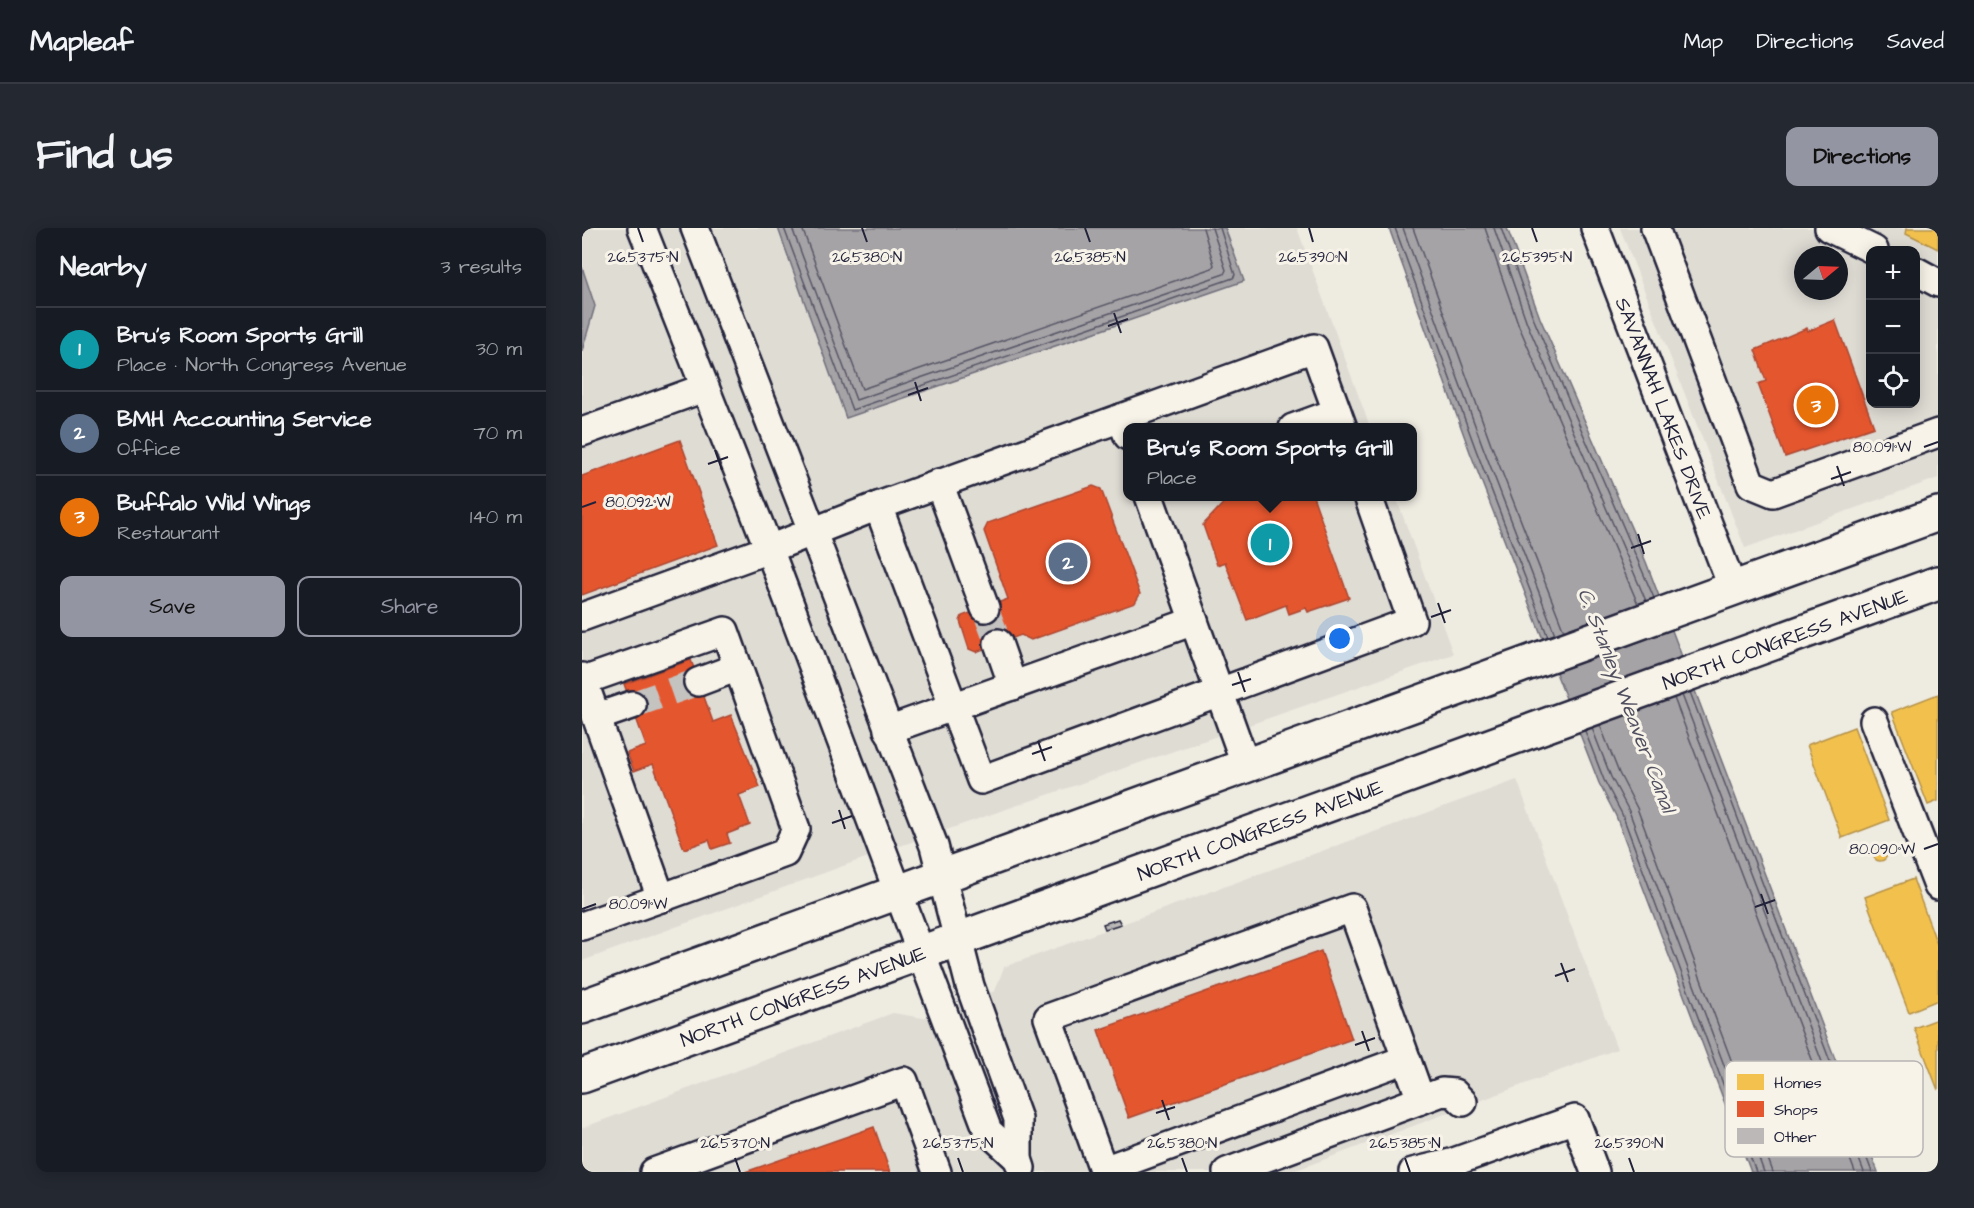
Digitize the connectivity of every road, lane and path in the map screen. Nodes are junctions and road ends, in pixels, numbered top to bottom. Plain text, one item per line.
1 (642, 228) edge
2 (695, 228) edge
3 (1595, 228) edge
4 (1655, 228) edge
5 (1829, 228) edge
6 (1866, 246) edge
7 (1920, 273) edge
8 (1938, 283) edge
9 (704, 388) junction
10 (1340, 420) edge
11 (1134, 423) edge
12 (1322, 423) edge
13 (1123, 427) edge
14 (582, 432) edge
15 (1938, 433) edge
16 (939, 483) junction
17 (1151, 501) edge
18 (1370, 501) edge
19 (878, 506) junction
20 (1938, 514) edge
21 (813, 532) junction
22 (769, 549) junction
23 (1938, 583) edge
24 (1733, 589) junction
25 (985, 608) tunnel mouth
26 (582, 617) edge
27 (1194, 621) junction
28 (998, 643) tunnel mouth
29 (738, 667) junction
30 (583, 679) edge
31 (698, 682) tunnel mouth
32 (1013, 686) junction
33 (1220, 692) junction
34 (632, 705) tunnel mouth
35 (954, 706) junction
36 (597, 717) junction
37 (1874, 721) dead end
38 (888, 730) junction
39 (1246, 766) junction
40 (1930, 839) edge
41 (944, 875) junction
42 (1938, 886) edge
43 (898, 891) junction
44 (661, 898) junction
45 (582, 926) edge
46 (960, 939) junction
47 (921, 953) junction
48 (582, 1007) edge
49 (1406, 1059) junction
50 (582, 1076) edge
51 (1421, 1100) junction
52 (1463, 1102) dead end
53 (1021, 1166) edge
54 (1104, 1171) edge
55 (654, 1172) edge
56 (937, 1172) edge
57 (1227, 1172) edge
58 (1413, 1172) edge
59 (1595, 1172) edge

1 - 9 street
2 - 21 street
3 - 24 street, SAVANNAH LAKES DRIVE
4 - 15 street
5 - 6 street
7 - 8 street
9 - 14 street
9 - 22 street
10 - 11 street
10 - 12 street
13 - 16 street
16 - 19 street
16 - 25 street
17 - 27 street
18 - 33 street
19 - 21 street
19 - 35 street
20 - 24 main road
21 - 22 street
21 - 38 street
22 - 26 street
22 - 43 street
23 - 46 main road, NORTH CONGRESS AVENUE
24 - 39 main road
27 - 32 street
27 - 33 street
28 - 32 street
29 - 30 street
29 - 31 street
29 - 44 street
30 - 36 street
32 - 35 street
33 - 35 street
33 - 39 street
34 - 36 street
35 - 38 street
36 - 44 street
37 - 40 street
38 - 41 street
39 - 41 main road
40 - 42 street
41 - 43 main road
41 - 46 street
43 - 47 street
43 - 48 main road
44 - 45 street
46 - 47 main road, NORTH CONGRESS AVENUE
46 - 53 street
47 - 50 main road, NORTH CONGRESS AVENUE
47 - 53 street
49 - 51 street
49 - 54 street
49 - 54 street
51 - 52 street
51 - 57 street
55 - 56 street
58 - 59 street

